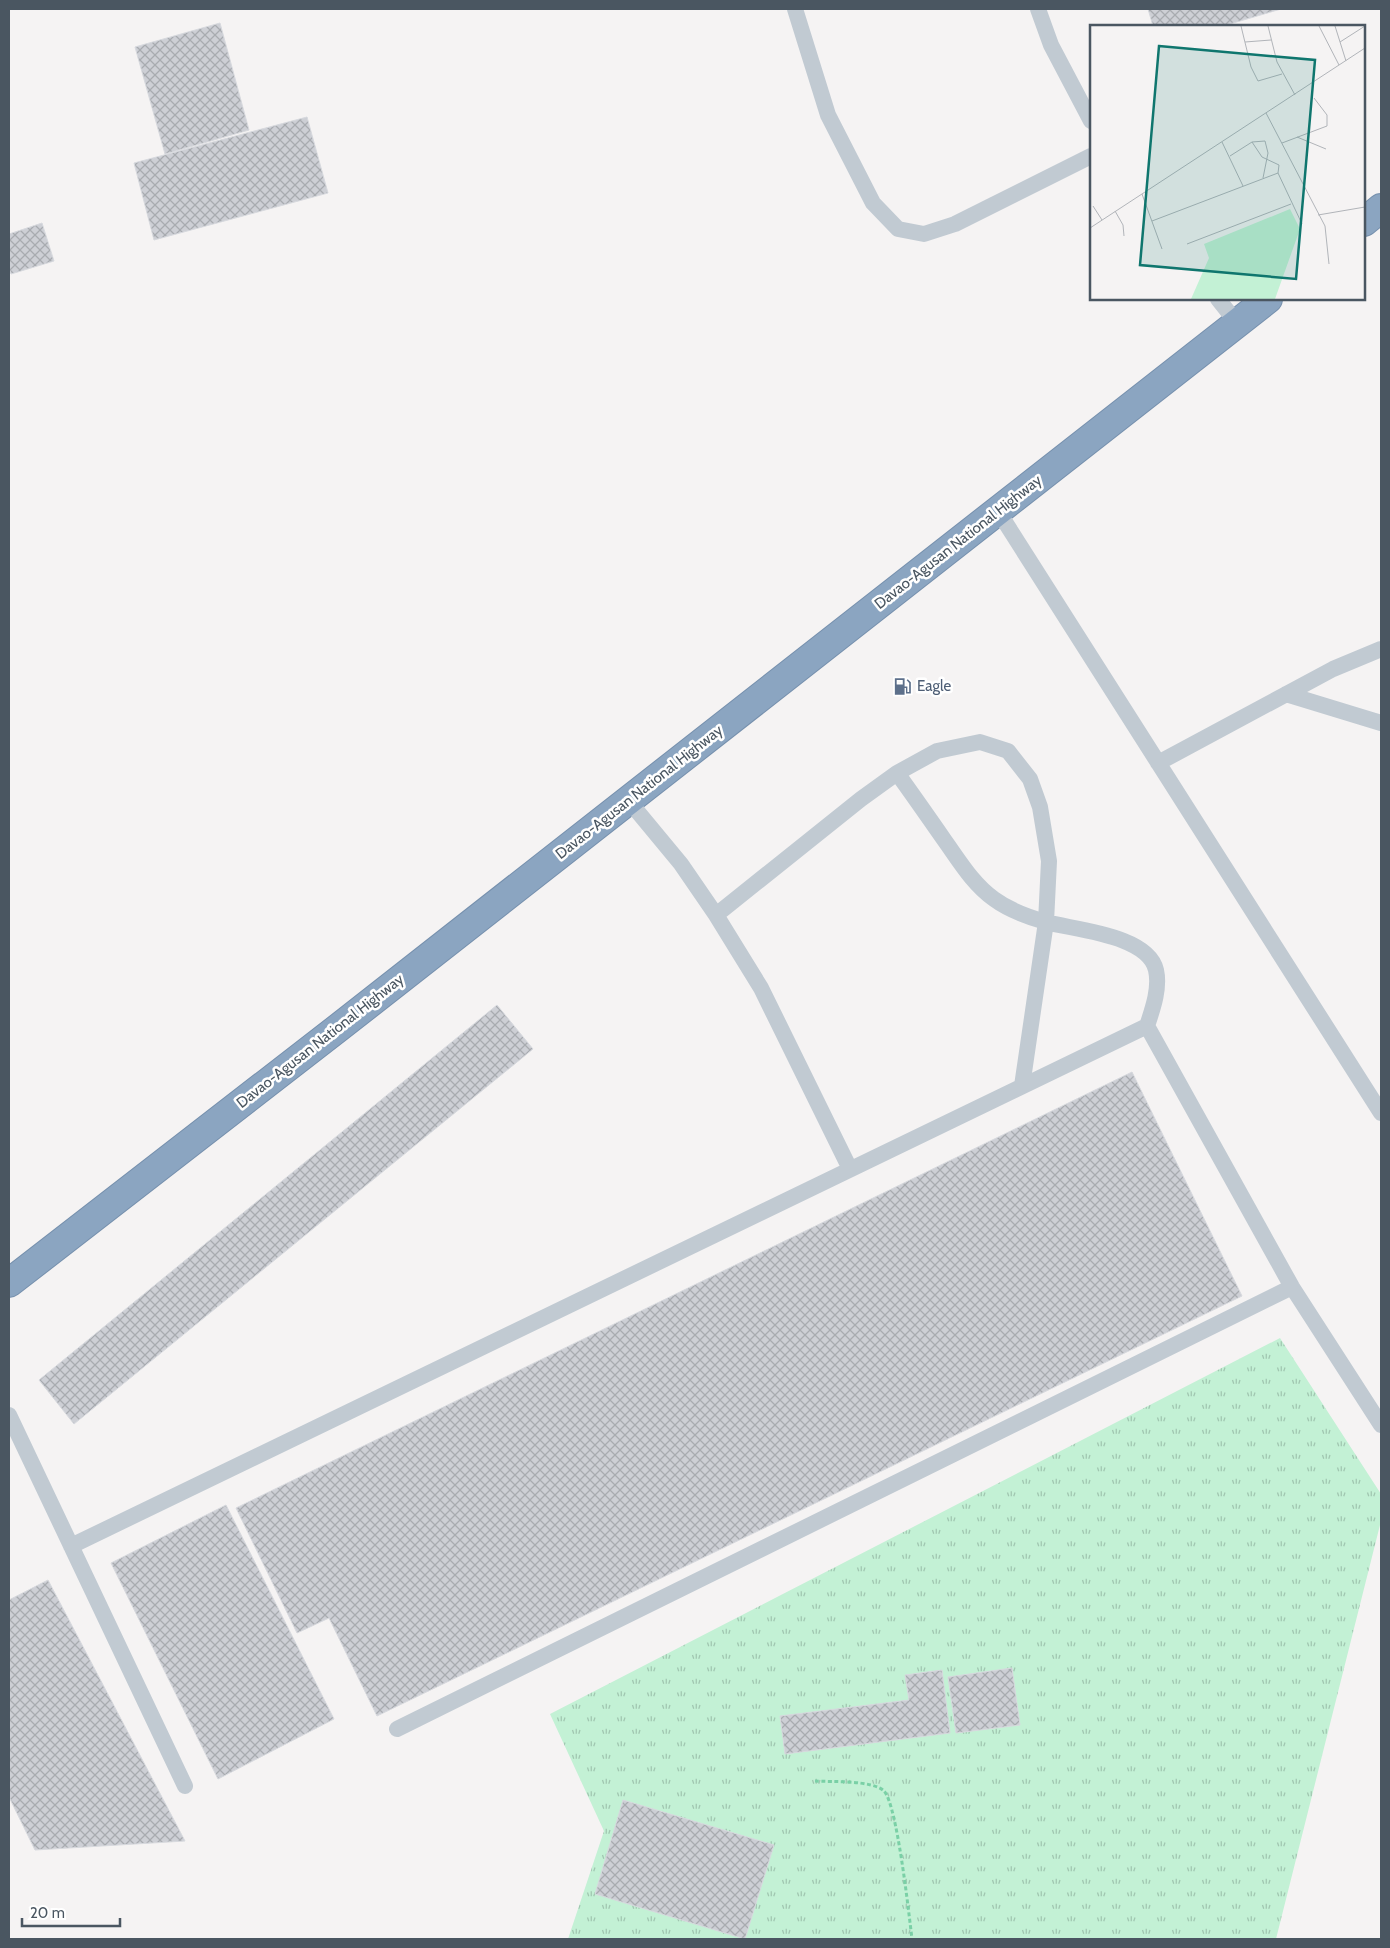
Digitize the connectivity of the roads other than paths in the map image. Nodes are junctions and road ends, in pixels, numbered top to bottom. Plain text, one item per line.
1 (795, 9) edge
2 (1038, 9) edge
3 (1090, 119) edge
4 (1090, 156) edge
5 (1381, 208) edge
6 (1365, 221) edge
7 (1219, 300) edge
8 (1267, 300) edge
9 (1237, 323) junction
10 (998, 510) junction
11 (1381, 649) edge
12 (1286, 694) junction
13 (1381, 723) edge
14 (1158, 763) junction
15 (897, 772) junction
16 (628, 800) junction
17 (716, 915) junction
18 (1046, 922) junction
19 (1147, 1026) junction
20 (1022, 1086) junction
21 (1381, 1113) edge
22 (850, 1169) junction
23 (9, 1283) edge
24 (1292, 1287) junction
25 (9, 1415) edge
26 (1381, 1424) edge
27 (71, 1546) junction
28 (397, 1729) dead end
29 (185, 1786) dead end

1 - 4 lane
2 - 3 lane
5 - 6 highway
7 - 9 lane
8 - 9 highway, Davao-Agusan National Highway
9 - 10 highway, Davao-Agusan National Highway
10 - 14 lane
10 - 16 highway, Davao-Agusan National Highway
11 - 12 lane
12 - 13 lane
12 - 14 lane
14 - 21 lane
15 - 17 lane
15 - 18 lane
15 - 18 lane
16 - 17 lane
16 - 23 highway, Davao-Agusan National Highway
17 - 22 lane
18 - 19 lane
18 - 20 lane
19 - 20 lane
19 - 24 lane
20 - 22 lane
22 - 27 lane
24 - 26 lane
24 - 28 lane
25 - 27 lane
27 - 29 lane

